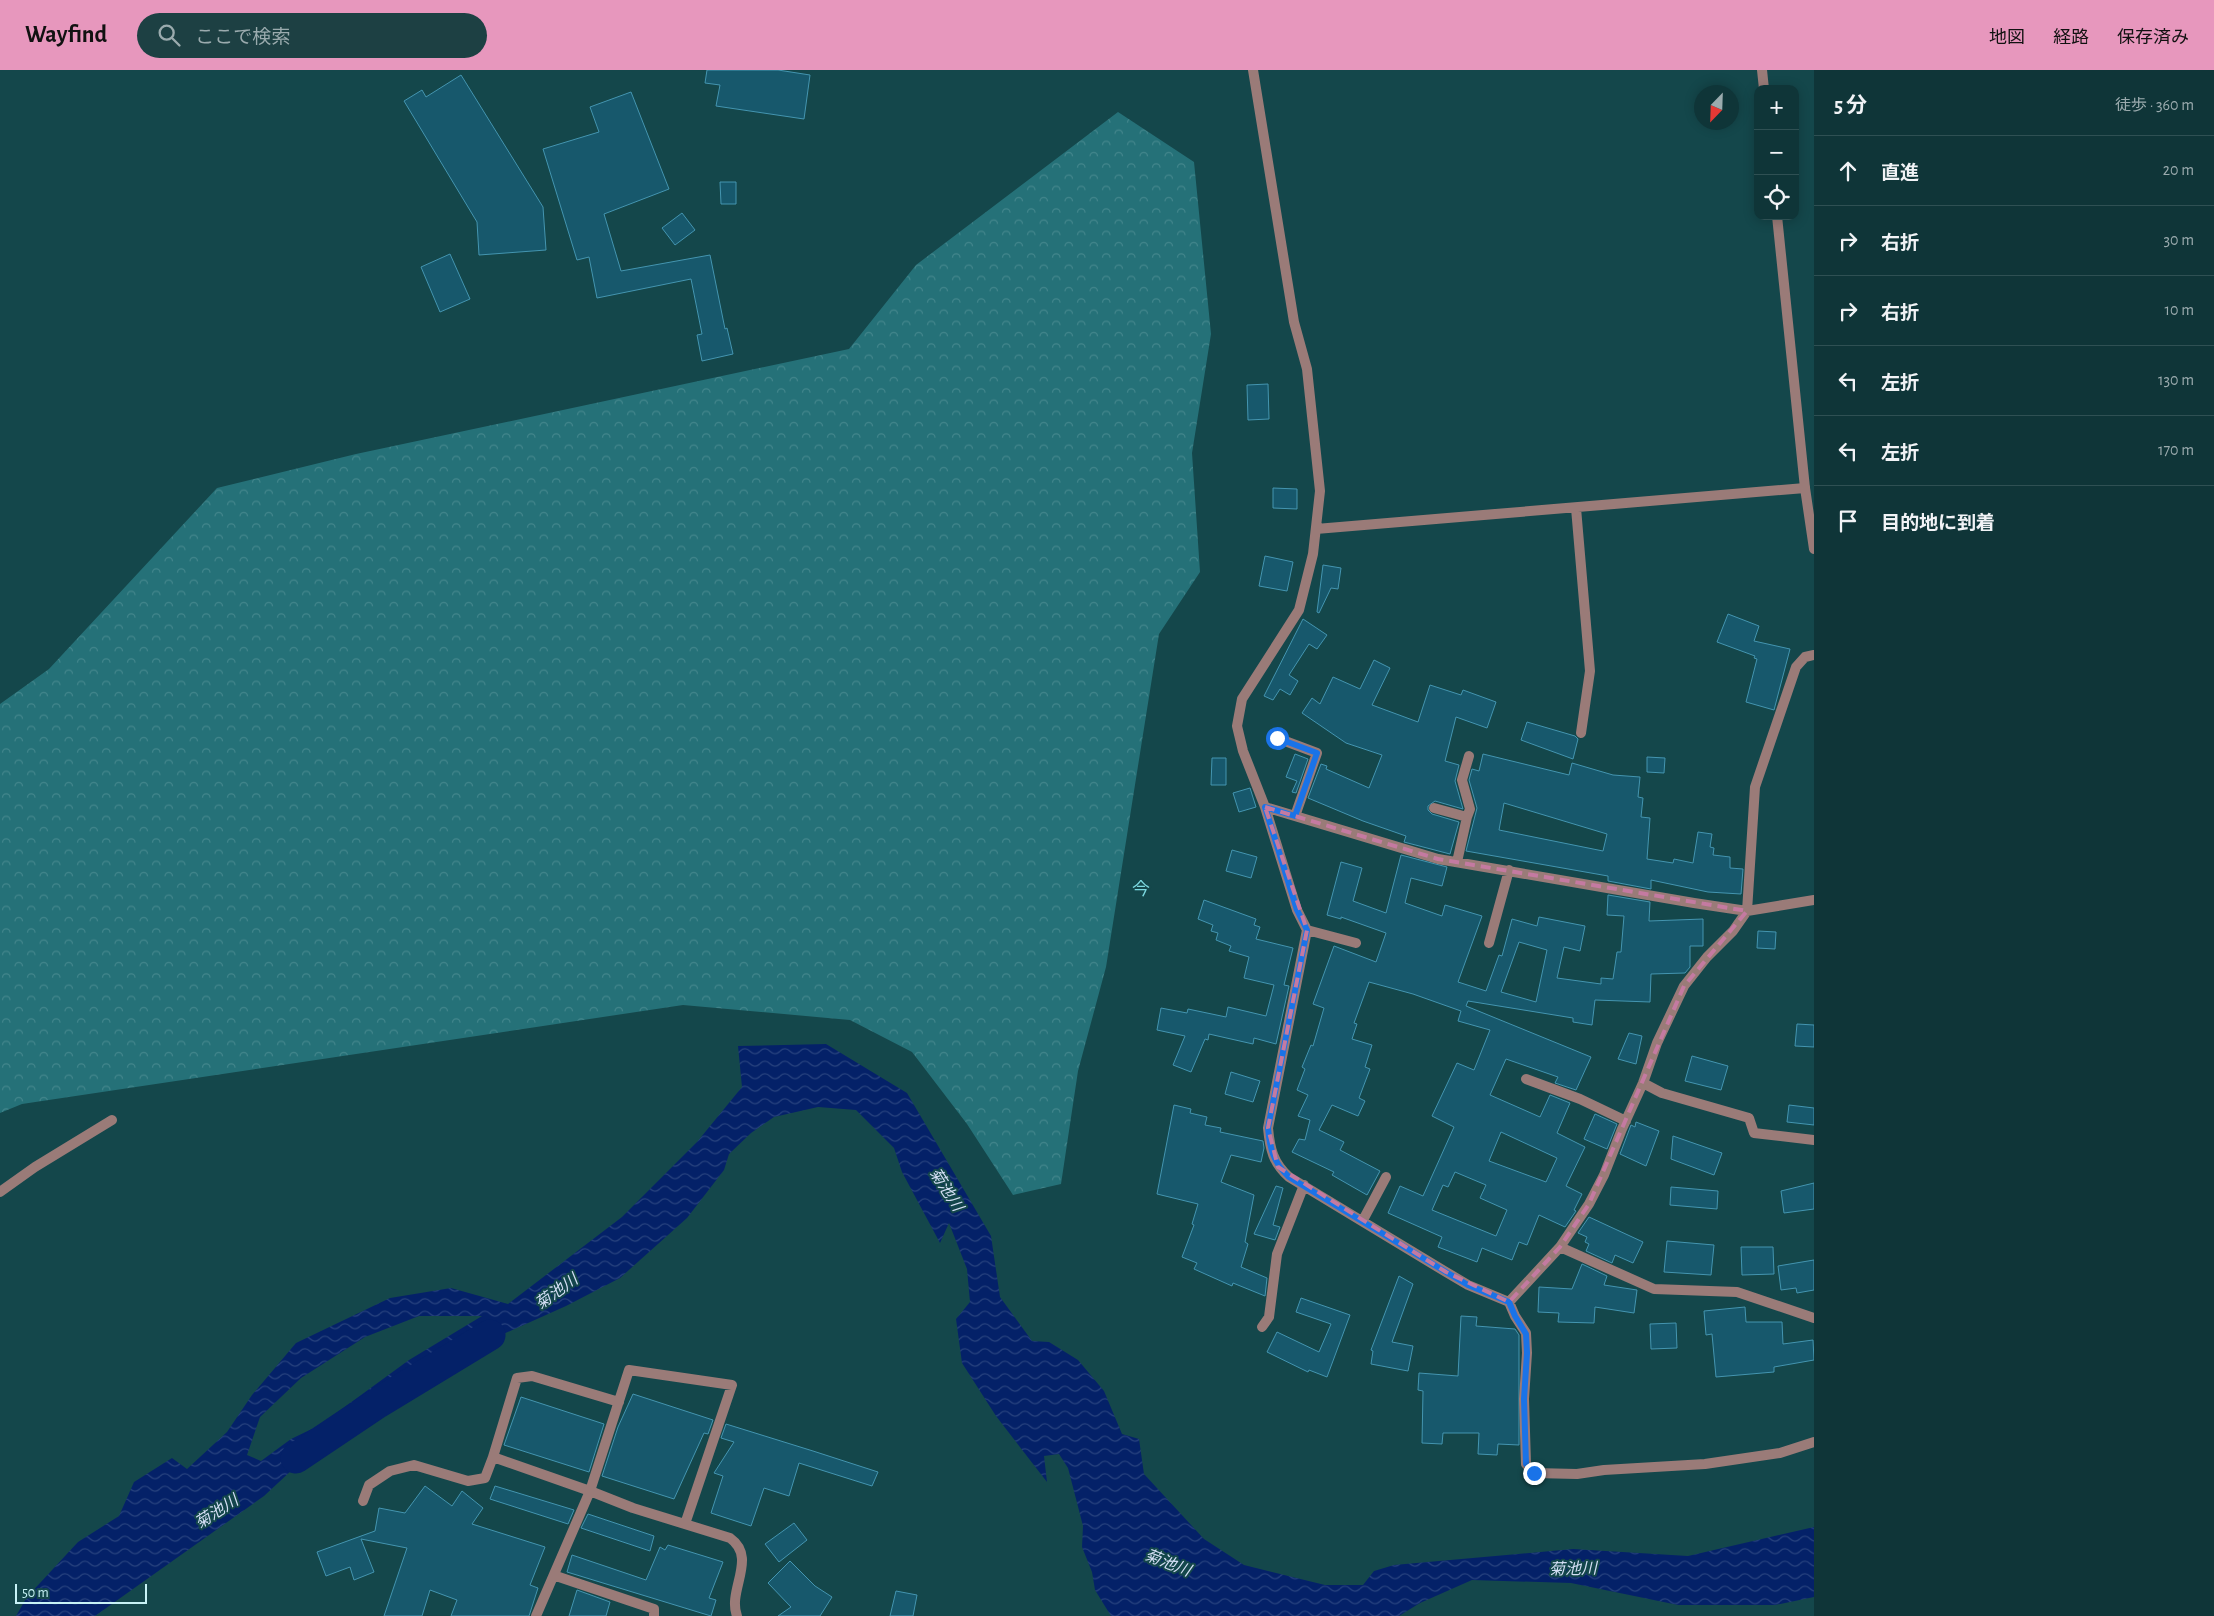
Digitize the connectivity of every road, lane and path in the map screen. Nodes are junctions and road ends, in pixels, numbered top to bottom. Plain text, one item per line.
1 (1253, 70) edge
2 (1762, 70) edge
3 (1764, 85) edge
4 (1777, 220) edge
5 (1805, 488) junction
6 (1576, 508) junction
7 (1316, 529) junction
8 (1814, 548) edge
9 (1814, 655) edge
10 (1581, 733) dead end
11 (1277, 738) dead end
12 (1469, 756) dead end
13 (1265, 807) junction
14 (1434, 808) dead end
15 (1295, 816) junction
16 (1467, 817) junction
17 (1457, 862) junction
18 (1509, 870) junction
19 (1814, 900) edge
20 (1747, 911) junction
21 (1307, 930) junction
22 (1356, 943) dead end
23 (1489, 943) dead end
24 (1526, 1079) dead end
25 (1643, 1083) junction
26 (112, 1120) dead end
27 (1626, 1120) junction
28 (1814, 1140) edge
29 (1386, 1177) dead end
30 (1304, 1185) junction
31 (0, 1192) edge
32 (1363, 1220) junction
33 (1560, 1247) junction
34 (1509, 1302) junction
35 (1814, 1318) edge
36 (1262, 1327) dead end
37 (619, 1402) junction
38 (1814, 1442) edge
39 (493, 1457) junction
40 (590, 1491) junction
41 (363, 1501) dead end
42 (686, 1524) junction
43 (556, 1576) junction
44 (536, 1616) edge
45 (654, 1616) edge
46 (737, 1616) edge

1 - 7 street
2 - 3 street
4 - 5 street
5 - 6 street
5 - 8 street
6 - 7 street
6 - 10 street
7 - 13 street
9 - 20 street
11 - 15 street
12 - 16 street
13 - 15 street
13 - 21 street
14 - 16 street
15 - 17 street
16 - 17 street
17 - 18 street
18 - 20 street
18 - 23 street
19 - 20 street
20 - 25 street
21 - 22 street
21 - 30 street
24 - 27 street
25 - 27 street
25 - 28 street
26 - 31 street
27 - 33 street
29 - 32 street
30 - 32 street
30 - 36 street
32 - 34 street
33 - 34 street
33 - 35 street
34 - 38 street
37 - 39 street
37 - 40 street
37 - 42 street
39 - 40 street
39 - 41 street
40 - 42 street
40 - 43 street
42 - 46 street
43 - 44 street
43 - 45 street

